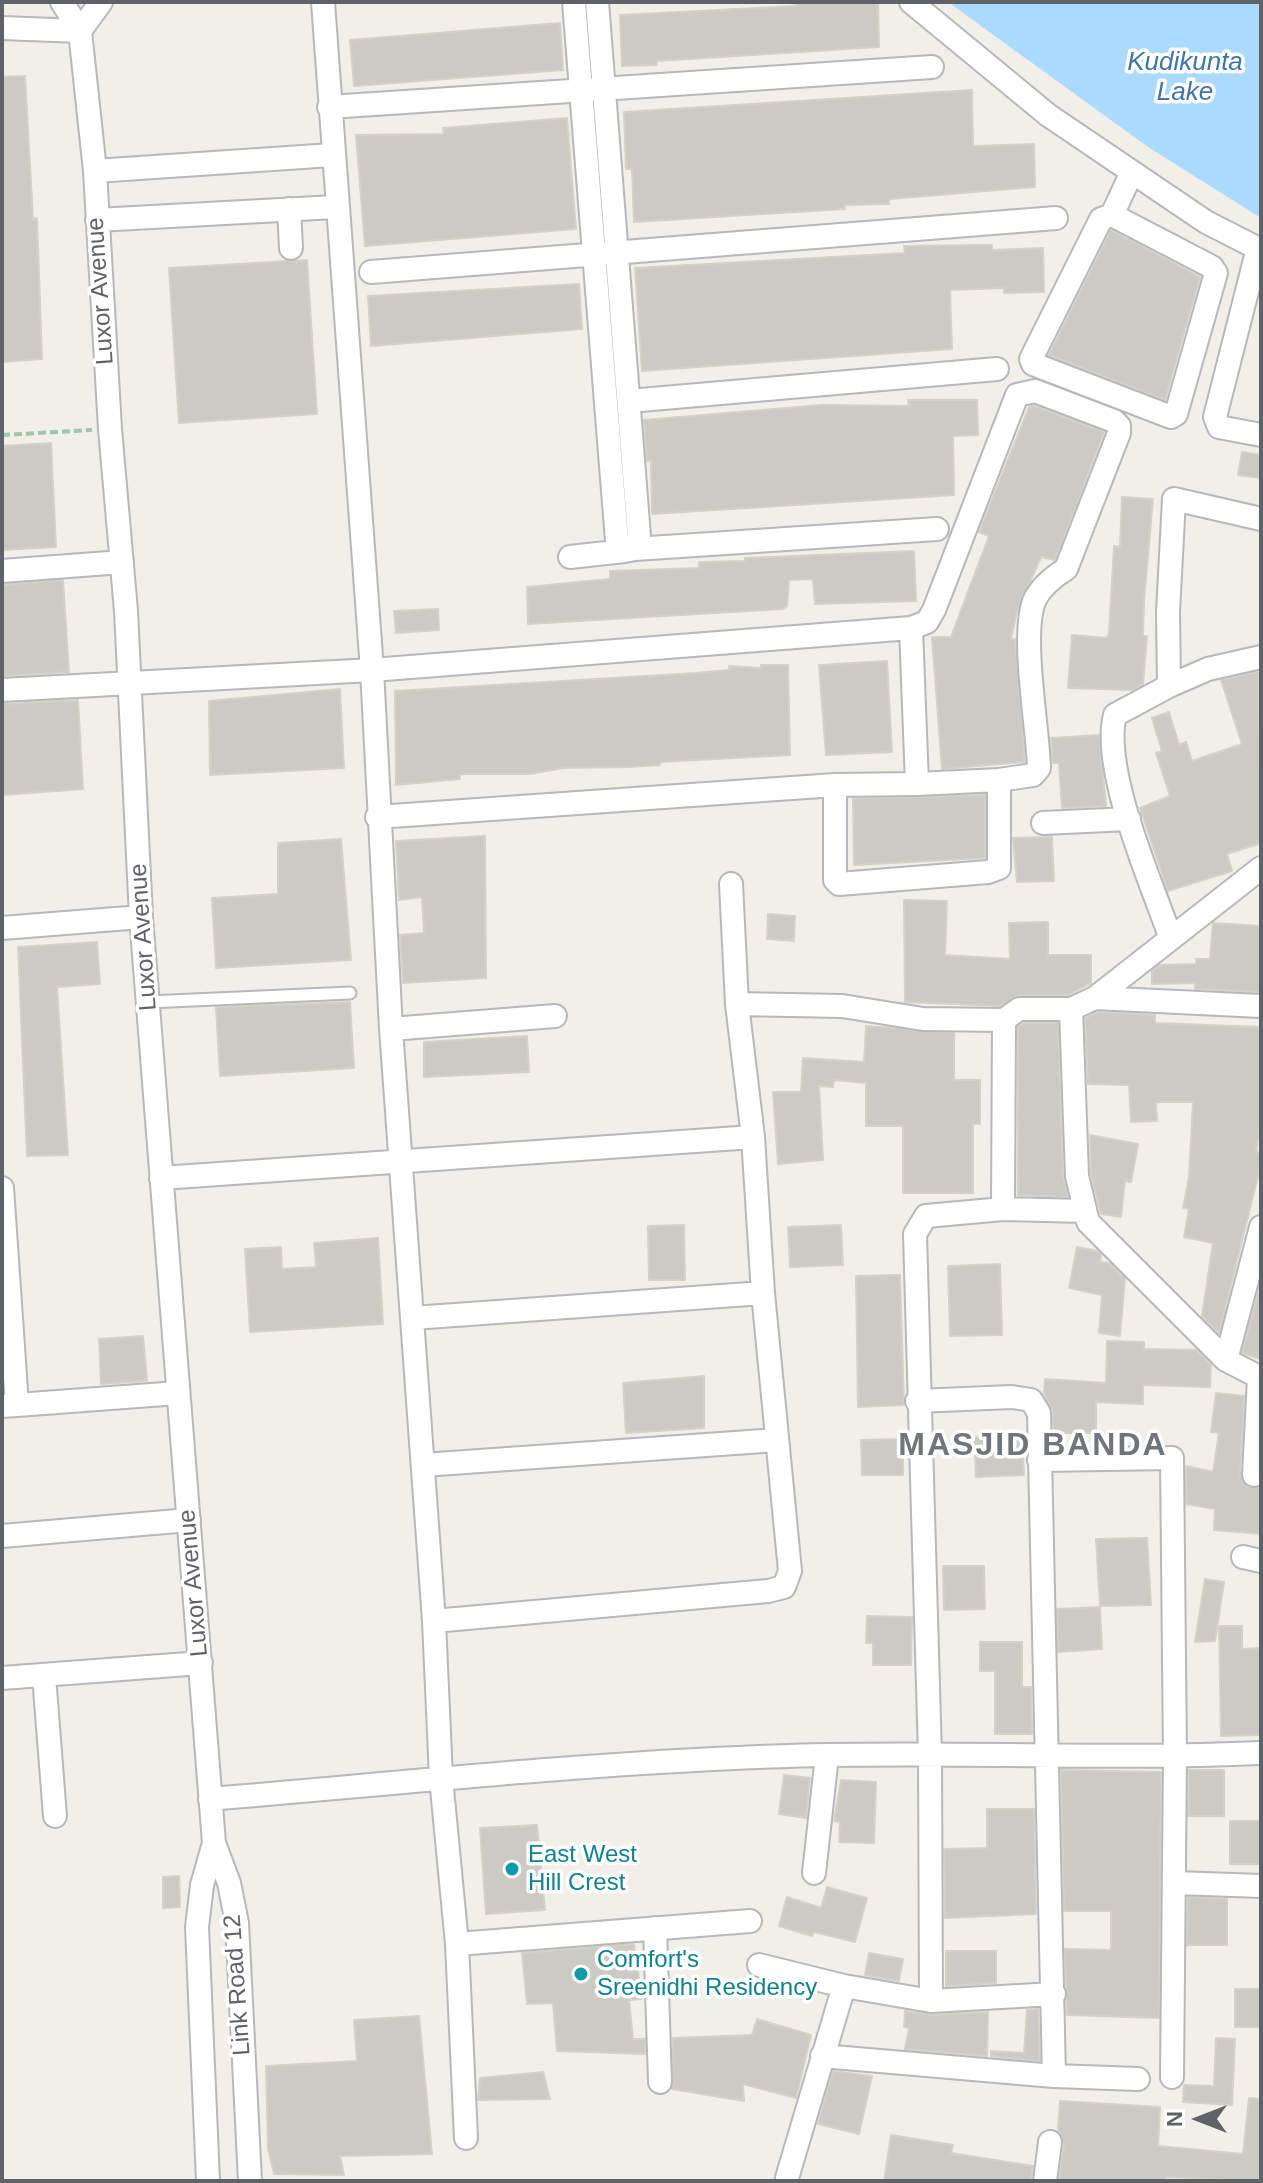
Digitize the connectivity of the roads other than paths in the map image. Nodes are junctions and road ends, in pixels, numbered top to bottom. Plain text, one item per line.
1 (62, 2) edge
2 (101, 2) edge
3 (323, 2) edge
4 (574, 2) edge
5 (597, 2) edge
6 (911, 2) edge
7 (2, 28) edge
8 (80, 31) junction
9 (932, 67) dead end
10 (592, 90) junction
11 (329, 107) junction
12 (332, 155) junction
13 (95, 171) junction
14 (1132, 172) junction
15 (335, 207) junction
16 (289, 209) junction
17 (1112, 215) junction
18 (1056, 218) dead end
19 (97, 220) junction
20 (291, 248) dead end
21 (1259, 249) edge
22 (605, 254) junction
23 (371, 272) dead end
24 (1255, 279) edge
25 (997, 369) dead end
26 (629, 401) junction
27 (1261, 435) edge
28 (1261, 519) edge
29 (937, 529) dead end
30 (629, 550) junction
31 (570, 557) dead end
32 (122, 562) junction
33 (2, 571) edge
34 (911, 628) junction
35 (1261, 657) edge
36 (372, 670) junction
37 (129, 681) junction
38 (1169, 686) junction
39 (2, 690) edge
40 (999, 780) junction
41 (917, 784) junction
42 (835, 785) junction
43 (377, 817) junction
44 (1129, 819) junction
45 (1043, 823) dead end
46 (1261, 868) edge
47 (731, 884) dead end
48 (141, 917) junction
49 (2, 928) edge
50 (1170, 936) junction
51 (350, 993) dead end
52 (1095, 998) junction
53 (148, 1002) junction
54 (737, 1004) junction
55 (1261, 1006) edge
56 (1071, 1009) junction
57 (555, 1016) dead end
58 (1004, 1020) junction
59 (391, 1029) junction
60 (753, 1137) junction
61 (400, 1159) junction
62 (161, 1178) junction
63 (2, 1188) edge
64 (1003, 1209) junction
65 (1085, 1211) junction
66 (1261, 1227) edge
67 (763, 1293) junction
68 (413, 1318) junction
69 (1226, 1360) junction
70 (1260, 1378) edge
71 (178, 1393) junction
72 (917, 1401) junction
73 (9, 1406) edge
74 (777, 1440) junction
75 (1039, 1460) junction
76 (423, 1465) junction
77 (1254, 1475) dead end
78 (189, 1520) junction
79 (2, 1536) edge
80 (434, 1621) junction
81 (201, 1663) junction
82 (44, 1676) junction
83 (2, 1678) edge
84 (1261, 1753) edge
85 (1048, 1755) junction
86 (827, 1756) junction
87 (930, 1756) junction
88 (1175, 1757) junction
89 (441, 1778) junction
90 (210, 1799) junction
91 (55, 1816) dead end
92 (214, 1843) junction
93 (814, 1873) dead end
94 (1175, 1883) junction
95 (1261, 1886) edge
96 (750, 1921) dead end
97 (655, 1928) junction
98 (457, 1944) junction
99 (759, 1965) dead end
100 (844, 1986) junction
101 (1054, 1994) junction
102 (931, 2001) junction
103 (822, 2056) junction
104 (1054, 2076) junction
105 (1172, 2077) dead end
106 (1138, 2079) dead end
107 (660, 2082) dead end
108 (466, 2138) dead end
109 (1050, 2142) dead end
110 (787, 2178) dead end
111 (208, 2181) edge
112 (250, 2181) edge
113 (1045, 2181) edge

1 - 8 street, Luxor Avenue
2 - 8 street
3 - 11 street
4 - 10 street
5 - 10 street
6 - 14 street
7 - 8 street
8 - 13 street, Luxor Avenue
9 - 10 street
10 - 11 street
10 - 22 street
11 - 12 street
12 - 13 street
12 - 15 street
13 - 19 street, Luxor Avenue
14 - 17 street
14 - 21 street
15 - 16 street
15 - 36 street
16 - 19 street
16 - 20 street
17 - 17 street
18 - 22 street
19 - 32 street, Luxor Avenue
21 - 24 street
22 - 23 street
22 - 26 street
22 - 30 street
24 - 27 street
25 - 26 street
26 - 30 street
28 - 38 street
29 - 30 street
30 - 31 street
32 - 33 street
32 - 37 street, Luxor Avenue
34 - 36 street
34 - 40 street
34 - 41 street
35 - 38 street
36 - 37 street
36 - 43 street
37 - 39 street
37 - 48 street, Luxor Avenue
38 - 44 street
40 - 41 street
40 - 42 street
41 - 42 street
42 - 43 street
43 - 59 street
44 - 45 street
44 - 50 street
46 - 50 street
47 - 54 street
48 - 49 street
48 - 53 street, Luxor Avenue
50 - 52 street
51 - 53 lane
52 - 55 street
52 - 56 street
53 - 62 street, Luxor Avenue
54 - 58 street
54 - 60 street
56 - 58 street
56 - 65 street
57 - 59 street
58 - 64 street
59 - 61 street
60 - 61 street
60 - 67 street
61 - 62 street
61 - 68 street
62 - 71 street, Luxor Avenue
63 - 73 street
64 - 65 street
64 - 72 street
65 - 69 street
66 - 69 street
67 - 68 street
67 - 74 street
68 - 76 street
69 - 70 street
70 - 77 street
71 - 73 street
71 - 78 street, Luxor Avenue
72 - 75 street
72 - 87 street
74 - 76 street
74 - 80 street
75 - 85 street
75 - 88 street
76 - 80 street
78 - 79 street
78 - 81 street, Luxor Avenue
80 - 89 street
81 - 82 street
81 - 90 street, Luxor Avenue
82 - 83 street
82 - 91 street
84 - 88 street
85 - 87 street
85 - 88 street
85 - 101 street
86 - 87 street
86 - 89 street
86 - 93 street
87 - 102 street
88 - 94 street
89 - 90 street
89 - 98 street
90 - 92 street, Luxor Avenue
92 - 111 street, Link Road 12
92 - 112 street, Link Road 12
94 - 95 street
94 - 105 street
96 - 97 street
97 - 98 street
97 - 107 street
98 - 108 street
99 - 100 street
100 - 102 street
100 - 103 street
101 - 102 street
101 - 104 street
103 - 104 street
103 - 110 street
104 - 106 street
109 - 113 street

